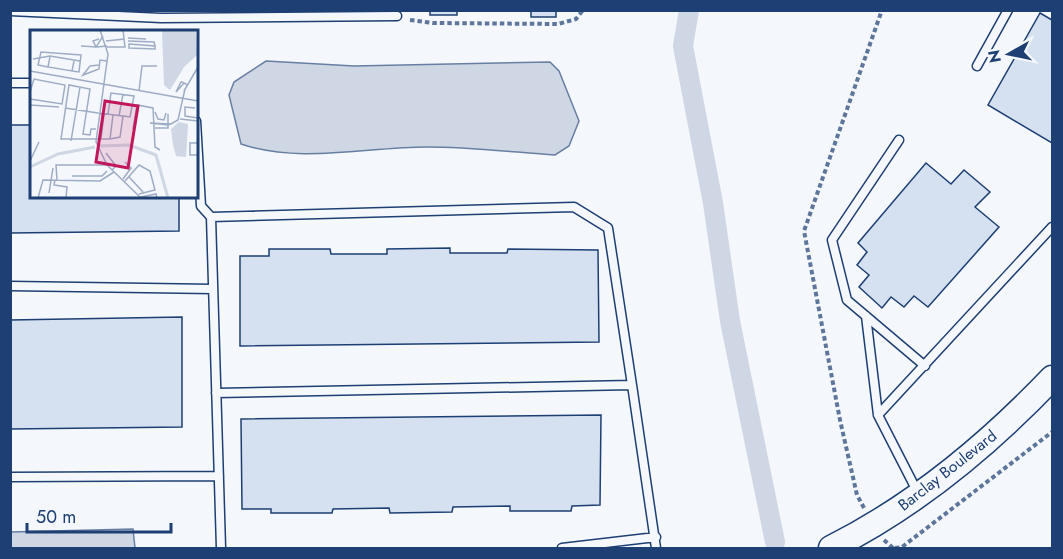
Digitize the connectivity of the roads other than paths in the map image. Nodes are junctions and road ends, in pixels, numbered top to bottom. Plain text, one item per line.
1 (1008, 10) edge
2 (10, 11) edge
3 (397, 16) road end
4 (977, 66) dead end
5 (10, 83) edge
6 (30, 83) edge
7 (899, 140) dead end
8 (198, 155) edge
9 (211, 217) junction
10 (1053, 227) edge
11 (10, 286) edge
12 (213, 289) junction
13 (866, 316) junction
14 (925, 366) junction
15 (1053, 378) edge
16 (632, 385) junction
17 (216, 393) junction
18 (878, 415) junction
19 (219, 476) junction
20 (10, 477) edge
21 (919, 493) junction
22 (656, 537) junction
23 (221, 549) edge
24 (562, 549) edge
25 (656, 549) edge
26 (831, 549) edge

1 - 4 lane
2 - 3 lane
5 - 6 lane
7 - 13 lane
8 - 9 lane
9 - 12 lane
9 - 16 lane
10 - 14 lane
11 - 12 lane
12 - 17 lane
13 - 14 lane
13 - 18 lane
14 - 18 lane
15 - 21 street, Barclay Boulevard
16 - 17 lane
16 - 22 lane
17 - 19 lane
18 - 21 lane
19 - 20 lane
19 - 23 lane
21 - 26 street, Barclay Boulevard
22 - 24 lane
22 - 25 lane

